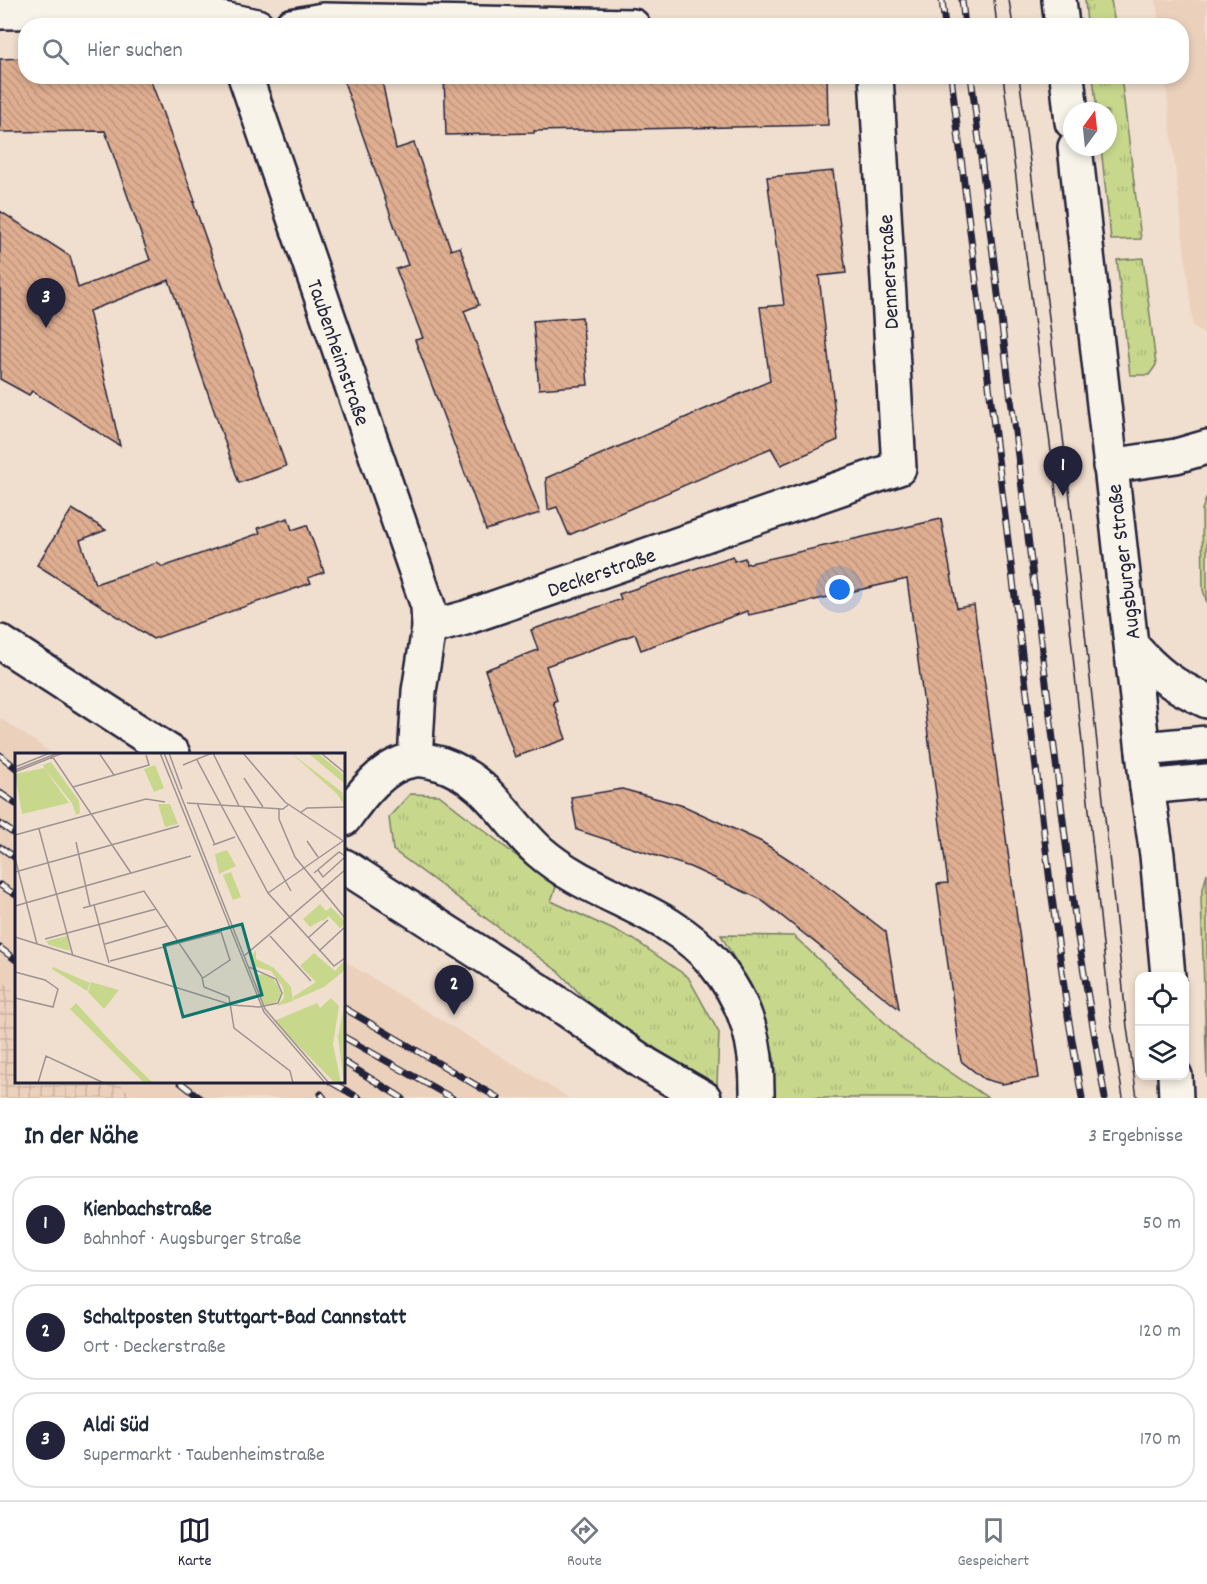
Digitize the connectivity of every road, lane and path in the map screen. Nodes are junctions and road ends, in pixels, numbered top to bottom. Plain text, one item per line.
1 (1059, 0) edge
2 (0, 12) edge
3 (232, 18) edge
4 (1061, 18) edge
5 (248, 84) edge
6 (876, 84) edge
7 (1068, 84) edge
8 (1070, 102) edge
9 (1076, 156) edge
10 (1207, 447) edge
11 (1110, 466) junction
12 (899, 468) joint
13 (429, 628) junction
14 (0, 642) edge
15 (1132, 646) junction
16 (1207, 701) edge
17 (1207, 743) edge
18 (1143, 749) junction
19 (170, 753) edge
20 (415, 760) junction
21 (1207, 781) edge
22 (1147, 787) junction
23 (345, 818) edge
24 (345, 867) edge
25 (1168, 972) edge
26 (1175, 1080) edge
27 (704, 1098) edge
28 (757, 1098) edge
29 (1176, 1098) edge

1 - 4 street
2 - 3 street
5 - 13 street, Taubenheimstraße
6 - 12 street, Dennerstraße
7 - 8 street
9 - 11 street, Augsburger Straße
10 - 11 street
11 - 15 street, Augsburger Straße
12 - 13 street, Deckerstraße
13 - 20 street
14 - 19 street
15 - 16 street
15 - 18 street, Augsburger Straße
17 - 18 street
18 - 22 street, Augsburger Straße
20 - 23 street
20 - 28 street
21 - 22 street
22 - 25 street, Augsburger Straße
24 - 27 street
26 - 29 street

